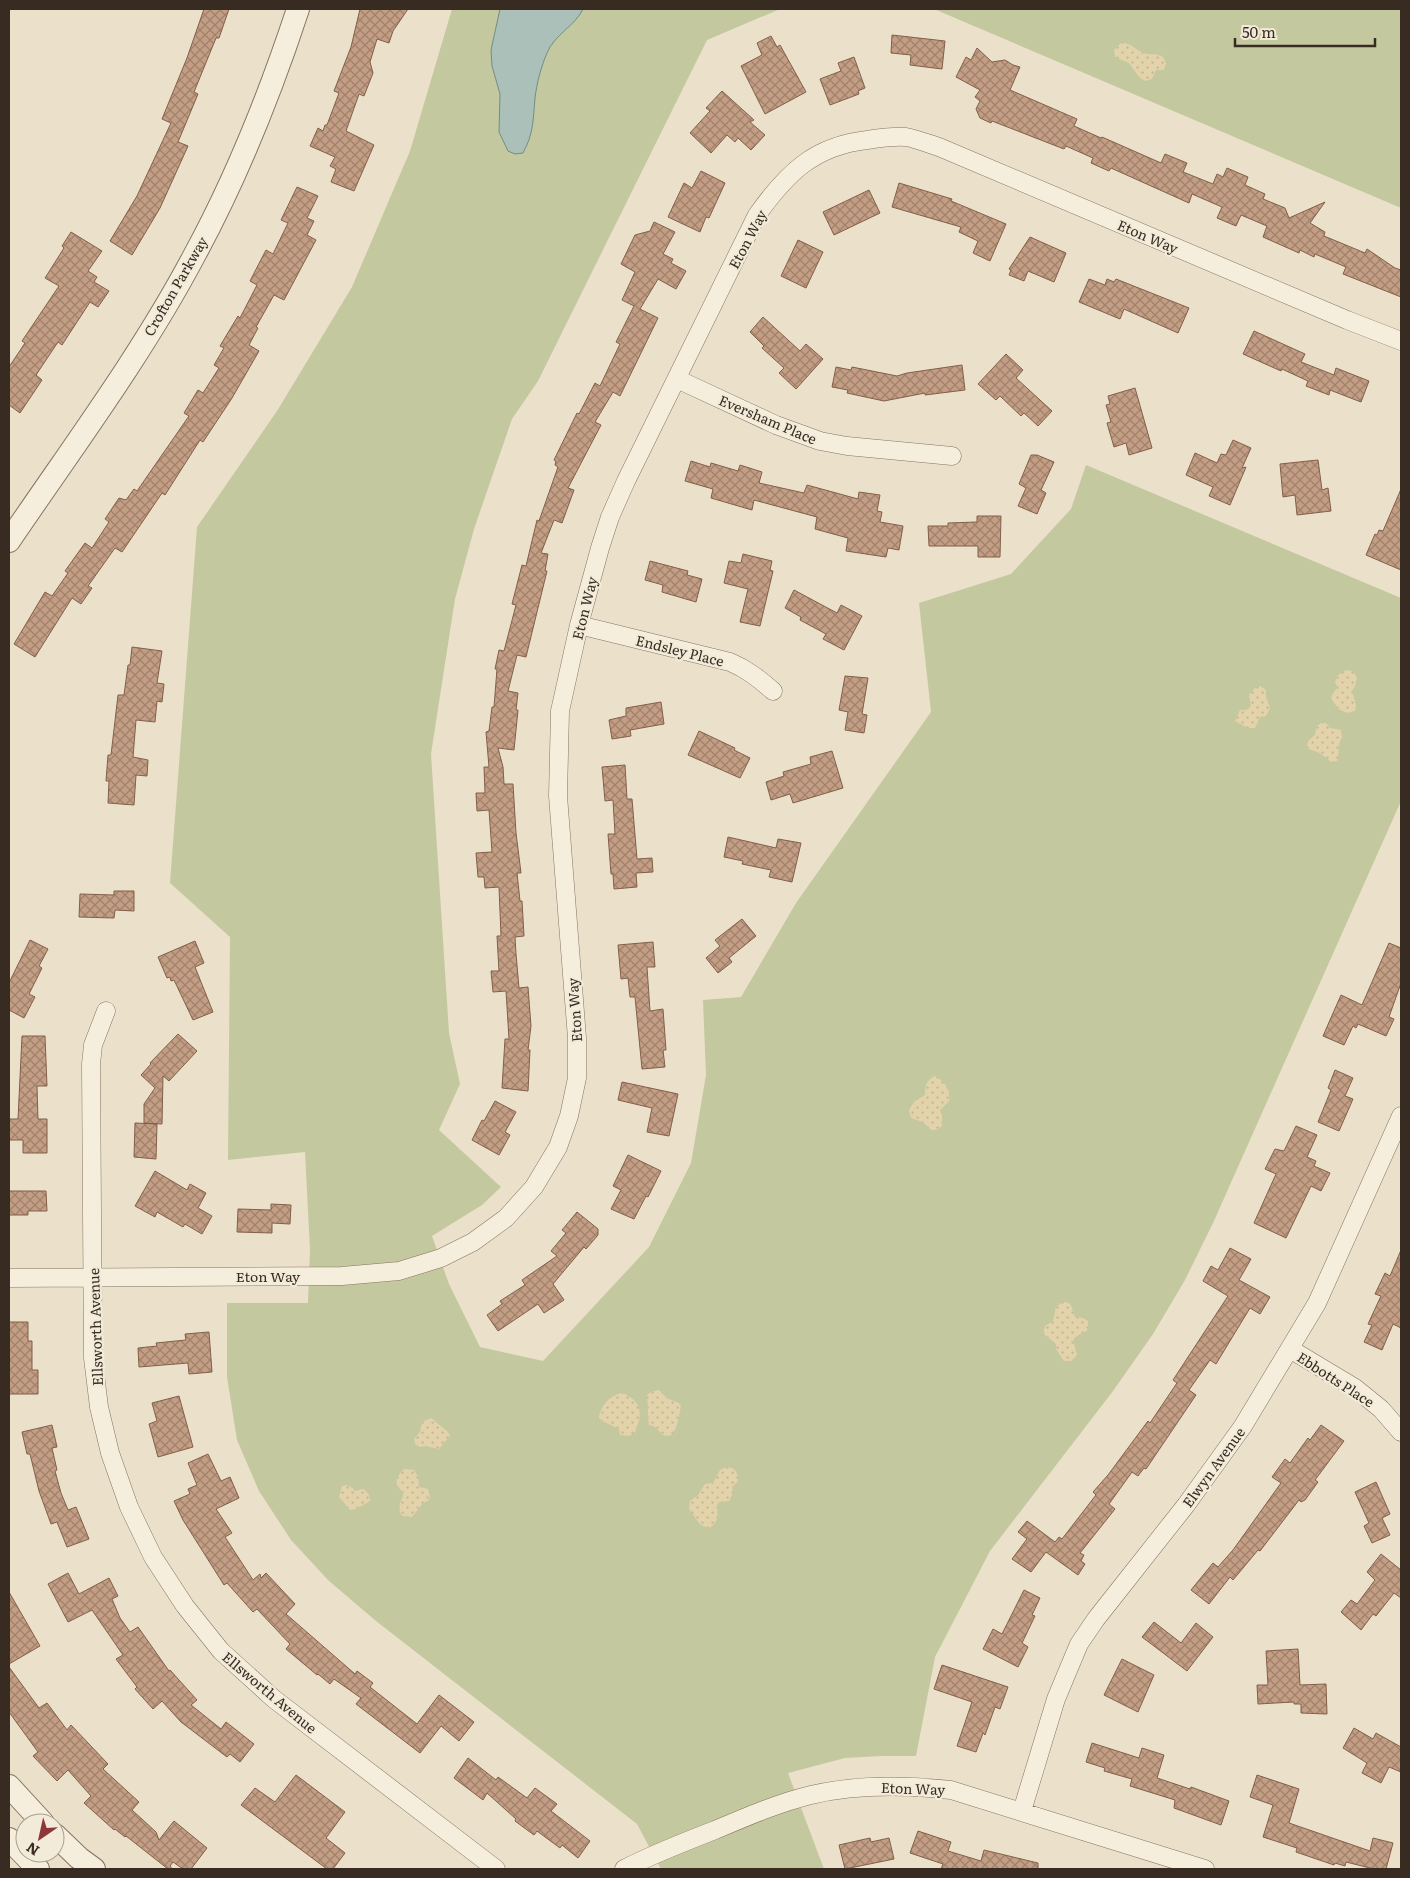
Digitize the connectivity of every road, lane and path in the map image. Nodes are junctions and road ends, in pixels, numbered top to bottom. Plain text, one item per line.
1 (298, 9) edge
2 (1401, 342) edge
3 (677, 379) junction
4 (952, 456) dead end
5 (9, 541) edge
6 (579, 625) junction
7 (773, 691) dead end
8 (106, 1011) dead end
9 (1401, 1116) edge
10 (92, 1277) junction
11 (9, 1278) edge
12 (1290, 1349) junction
13 (1401, 1432) edge
14 (9, 1786) edge
15 (1022, 1810) junction
16 (34, 1813) edge
17 (9, 1839) edge
18 (65, 1844) edge
19 (38, 1869) edge
20 (94, 1869) edge
21 (496, 1869) edge
22 (624, 1869) edge
23 (1205, 1869) edge

1 - 5 street, Crofton Parkway
2 - 3 street, Eton Way
3 - 4 street, Eversham Place
3 - 6 street, Eton Way
6 - 7 street, Endsley Place
6 - 10 street, Eton Way
8 - 10 street, Ellsworth Avenue
9 - 12 street, Elwyn Avenue
10 - 11 street, Eton Way
10 - 21 street, Ellsworth Avenue
12 - 13 street, Ebbotts Place
12 - 15 street, Elwyn Avenue
14 - 16 street
15 - 22 street, Eton Way
15 - 23 street, Eton Way
17 - 19 street
18 - 20 street

